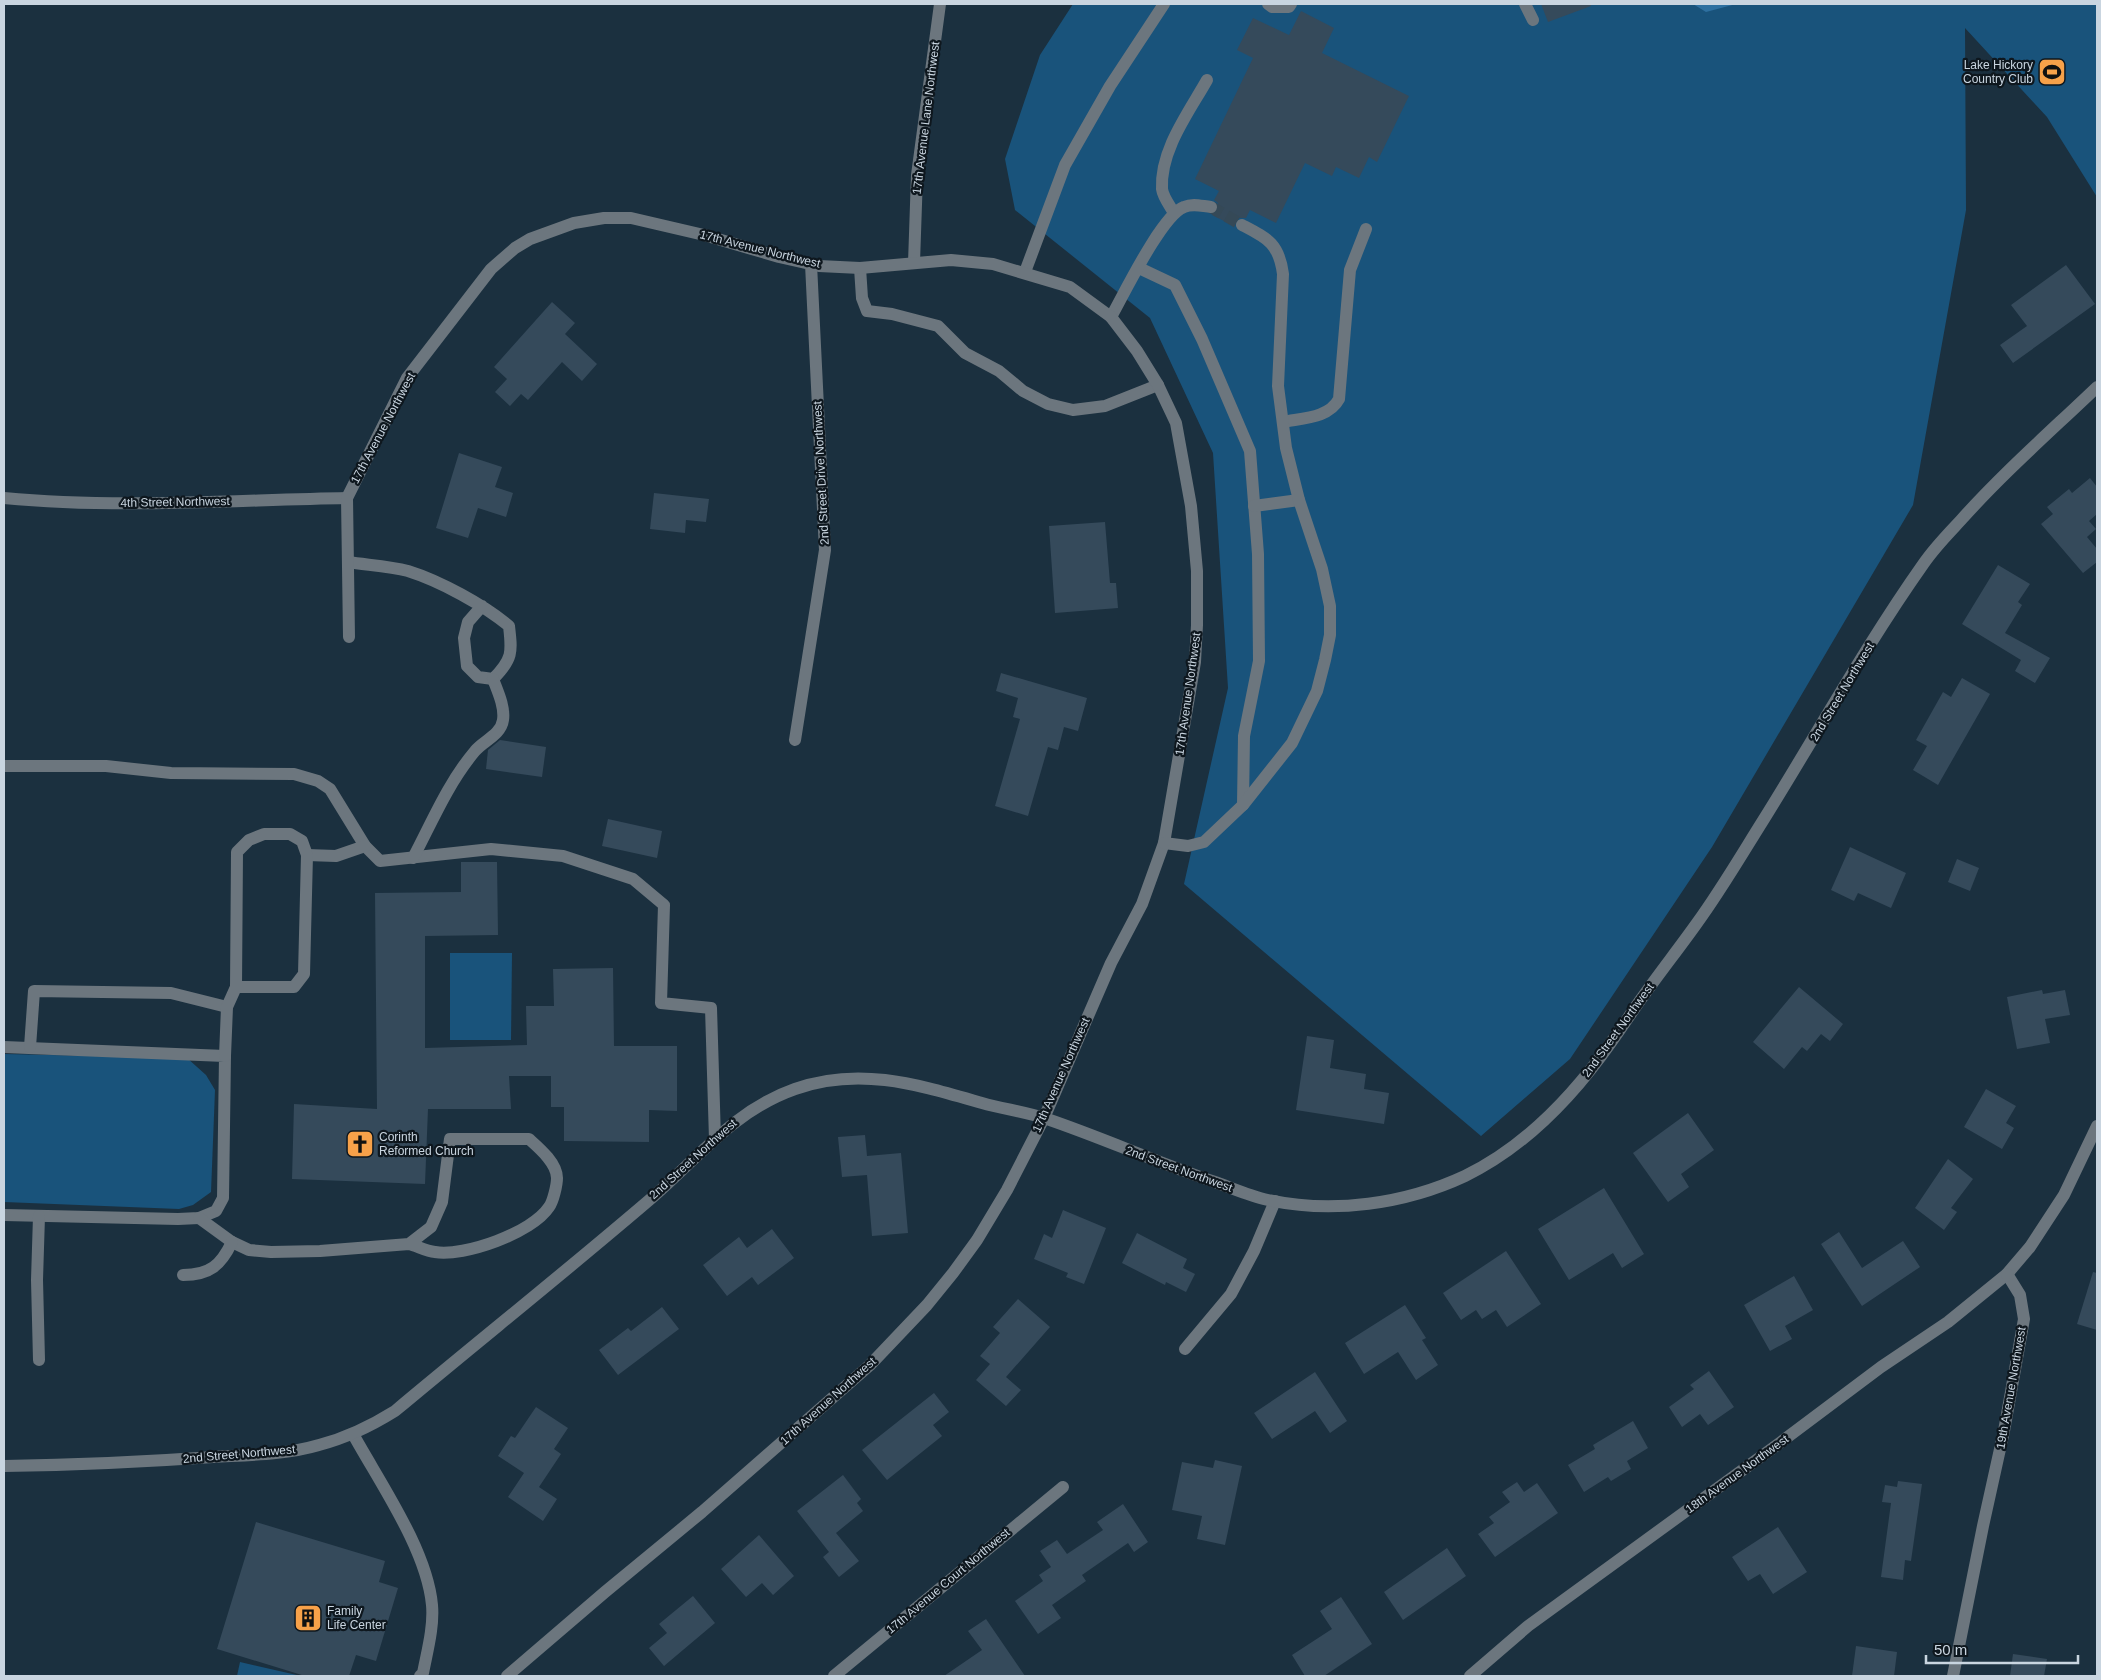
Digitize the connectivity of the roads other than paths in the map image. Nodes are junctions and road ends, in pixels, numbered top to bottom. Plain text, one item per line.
1 (940, 4) edge
2 (1164, 4) edge
3 (1268, 4) edge
4 (1291, 4) edge
5 (1525, 4) edge
6 (1533, 20) dead end
7 (1207, 80) dead end
8 (1211, 207) tunnel mouth
9 (1174, 213) junction
10 (1242, 224) tunnel mouth
11 (1366, 229) dead end
12 (914, 263) junction
13 (811, 264) junction
14 (860, 268) junction
15 (1139, 268) junction
16 (1025, 272) junction
17 (1111, 317) junction
18 (1158, 385) junction
19 (2097, 387) edge
20 (1282, 422) junction
21 (4, 498) edge
22 (347, 498) junction
23 (1299, 500) junction
24 (1254, 506) junction
25 (348, 562) junction
26 (482, 606) junction
27 (349, 637) dead end
28 (493, 679) junction
29 (795, 740) dead end
30 (4, 766) edge
31 (1243, 805) junction
32 (1164, 843) junction
33 (365, 846) junction
34 (307, 855) junction
35 (413, 858) junction
36 (236, 987) junction
37 (227, 1008) junction
38 (4, 1047) edge
39 (30, 1047) junction
40 (225, 1056) junction
41 (1044, 1118) junction
42 (2097, 1126) edge
43 (715, 1139) junction
44 (1276, 1201) junction
45 (4, 1215) edge
46 (39, 1216) junction
47 (199, 1218) junction
48 (232, 1242) junction
49 (409, 1244) junction
50 (2007, 1274) junction
51 (183, 1275) dead end
52 (1185, 1349) dead end
53 (39, 1360) dead end
54 (353, 1434) junction
55 (4, 1466) edge
56 (1063, 1487) dead end
57 (420, 1676) edge
58 (508, 1676) edge
59 (834, 1676) edge
60 (1470, 1676) edge
61 (1953, 1676) edge

1 - 12 street, 17th Avenue Lane Northwest
2 - 16 street
3 - 4 street
5 - 6 street
7 - 9 street
8 - 9 street
9 - 15 street
10 - 20 street
11 - 20 street
12 - 14 street, 17th Avenue Northwest
12 - 16 street, 17th Avenue Northwest
13 - 14 street, 17th Avenue Northwest
13 - 22 street, 17th Avenue Northwest
13 - 29 street, 2nd Street Drive Northwest
14 - 18 street
15 - 17 street
15 - 24 street
16 - 17 street, 17th Avenue Northwest
17 - 18 street, 17th Avenue Northwest
18 - 32 street, 17th Avenue Northwest
19 - 44 street, 2nd Street Northwest
20 - 23 street
21 - 22 street, 4th Street Northwest
22 - 25 street
23 - 24 street
23 - 31 street
24 - 31 street
25 - 26 street
25 - 27 street
26 - 28 street
26 - 28 street
28 - 35 street
30 - 33 street
31 - 32 street
32 - 41 street, 17th Avenue Northwest
33 - 34 street
33 - 35 street
34 - 36 street
34 - 36 street
35 - 43 street
36 - 37 street
37 - 39 street
37 - 40 street
38 - 39 street
39 - 40 street
40 - 47 street
41 - 43 street, 2nd Street Northwest
41 - 44 street, 2nd Street Northwest
41 - 58 street, 17th Avenue Northwest
42 - 50 street
43 - 54 street, 2nd Street Northwest
44 - 52 street
45 - 46 street
46 - 47 street
46 - 53 street
47 - 48 street
48 - 49 street
48 - 51 street
49 - 49 street
50 - 60 street, 18th Avenue Northwest
50 - 61 street, 19th Avenue Northwest
54 - 55 street, 2nd Street Northwest
54 - 57 street
56 - 59 street, 17th Avenue Court Northwest

